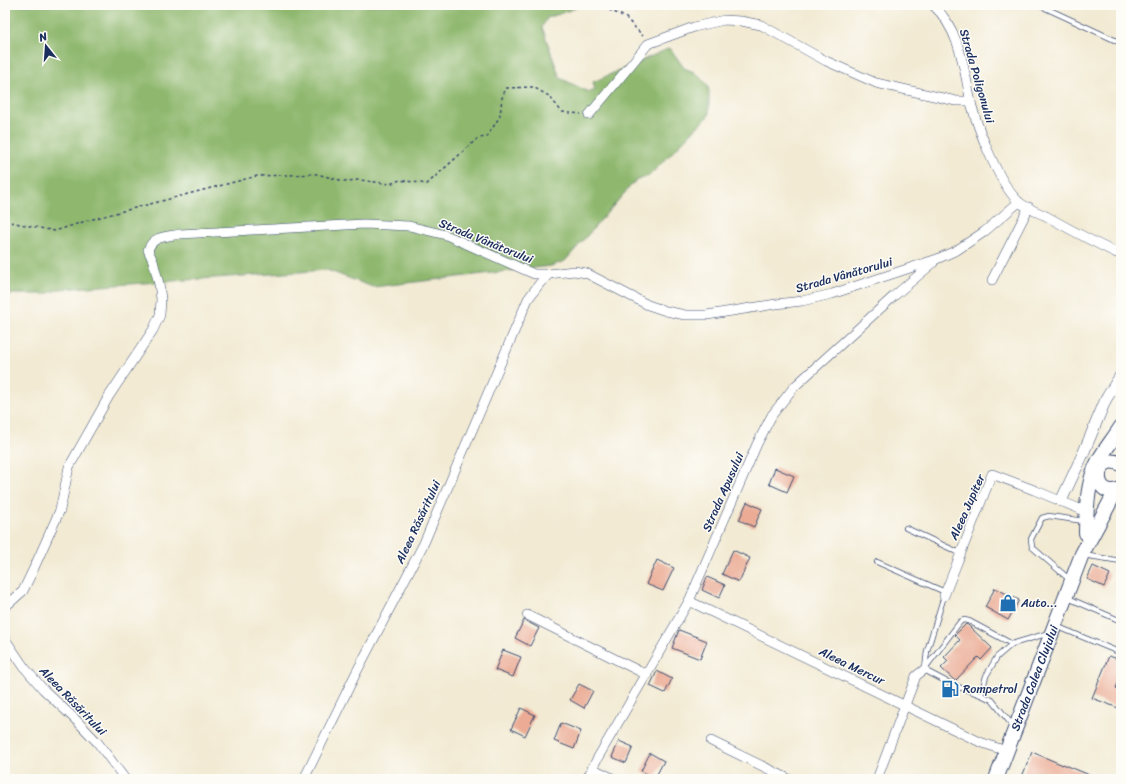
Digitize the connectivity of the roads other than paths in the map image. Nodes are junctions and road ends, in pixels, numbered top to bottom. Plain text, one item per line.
1 (933, 5) edge
2 (1039, 5) edge
3 (1121, 43) edge
4 (970, 101) junction
5 (589, 115) road end
6 (1019, 202) junction
7 (1029, 207) junction
8 (1121, 255) edge
9 (937, 259) junction
10 (549, 274) junction
11 (992, 280) dead end
12 (1121, 375) edge
13 (1121, 427) edge
14 (1121, 434) edge
15 (1107, 463) junction
16 (1121, 464) edge
17 (1099, 481) junction
18 (1118, 490) edge
19 (1062, 501) junction
20 (1086, 522) junction
21 (906, 528) dead end
22 (960, 553) junction
23 (1082, 554) junction
24 (1121, 561) edge
25 (877, 562) dead end
26 (1072, 581) junction
27 (944, 594) junction
28 (1066, 597) junction
29 (689, 601) junction
30 (5, 607) edge
31 (527, 615) dead end
32 (1121, 621) edge
33 (1053, 629) junction
34 (5, 640) edge
35 (1012, 644) junction
36 (1121, 653) edge
37 (925, 669) junction
38 (646, 675) junction
39 (981, 695) junction
40 (905, 705) junction
41 (1015, 729) junction
42 (712, 741) dead end
43 (1006, 751) junction
44 (592, 768) junction
45 (125, 779) edge
46 (304, 779) edge
47 (588, 779) edge
48 (614, 779) edge
49 (789, 779) edge
50 (876, 779) edge
51 (996, 779) edge

1 - 4 street, Strada Poligonului
2 - 3 lane
4 - 5 street
4 - 6 street, Strada Poligonului
6 - 7 street, Strada Poligonului
6 - 9 street, Strada Vânătorului
7 - 8 street, Strada Poligonului
7 - 11 street
9 - 10 street, Strada Vânătorului
9 - 29 street, Strada Apusului
10 - 30 street, Strada Vânătorului
10 - 46 street, Aleea Răsăritului
12 - 19 street
13 - 20 highway
14 - 15 highway
15 - 16 highway
15 - 17 highway, Strada Calea Clujului
17 - 18 highway
17 - 20 highway, Strada Calea Clujului
18 - 23 highway, Strada Calea Clujului
19 - 20 street, Aleea Jupiter
19 - 22 street, Aleea Jupiter
20 - 23 highway, Strada Calea Clujului
20 - 26 lane
21 - 22 lane
22 - 27 street, Aleea Jupiter
23 - 24 lane
23 - 26 highway, Strada Calea Clujului
25 - 27 lane
26 - 28 highway, Strada Calea Clujului
27 - 37 lane
28 - 32 lane
28 - 33 highway, Strada Calea Clujului
29 - 38 street, Strada Apusului
29 - 40 street, Aleea Mercur
31 - 38 street
33 - 35 lane
33 - 36 lane
33 - 41 highway, Strada Calea Clujului
34 - 45 street, Aleea Răsăritului
35 - 37 lane
35 - 39 lane
37 - 39 lane
37 - 40 street
38 - 44 street, Strada Apusului
39 - 41 lane
40 - 43 street, Aleea Mercur
40 - 50 street
41 - 43 highway, Strada Calea Clujului
42 - 49 street
43 - 51 highway, Strada Calea Clujului
44 - 47 street, Strada Apusului
44 - 48 street

